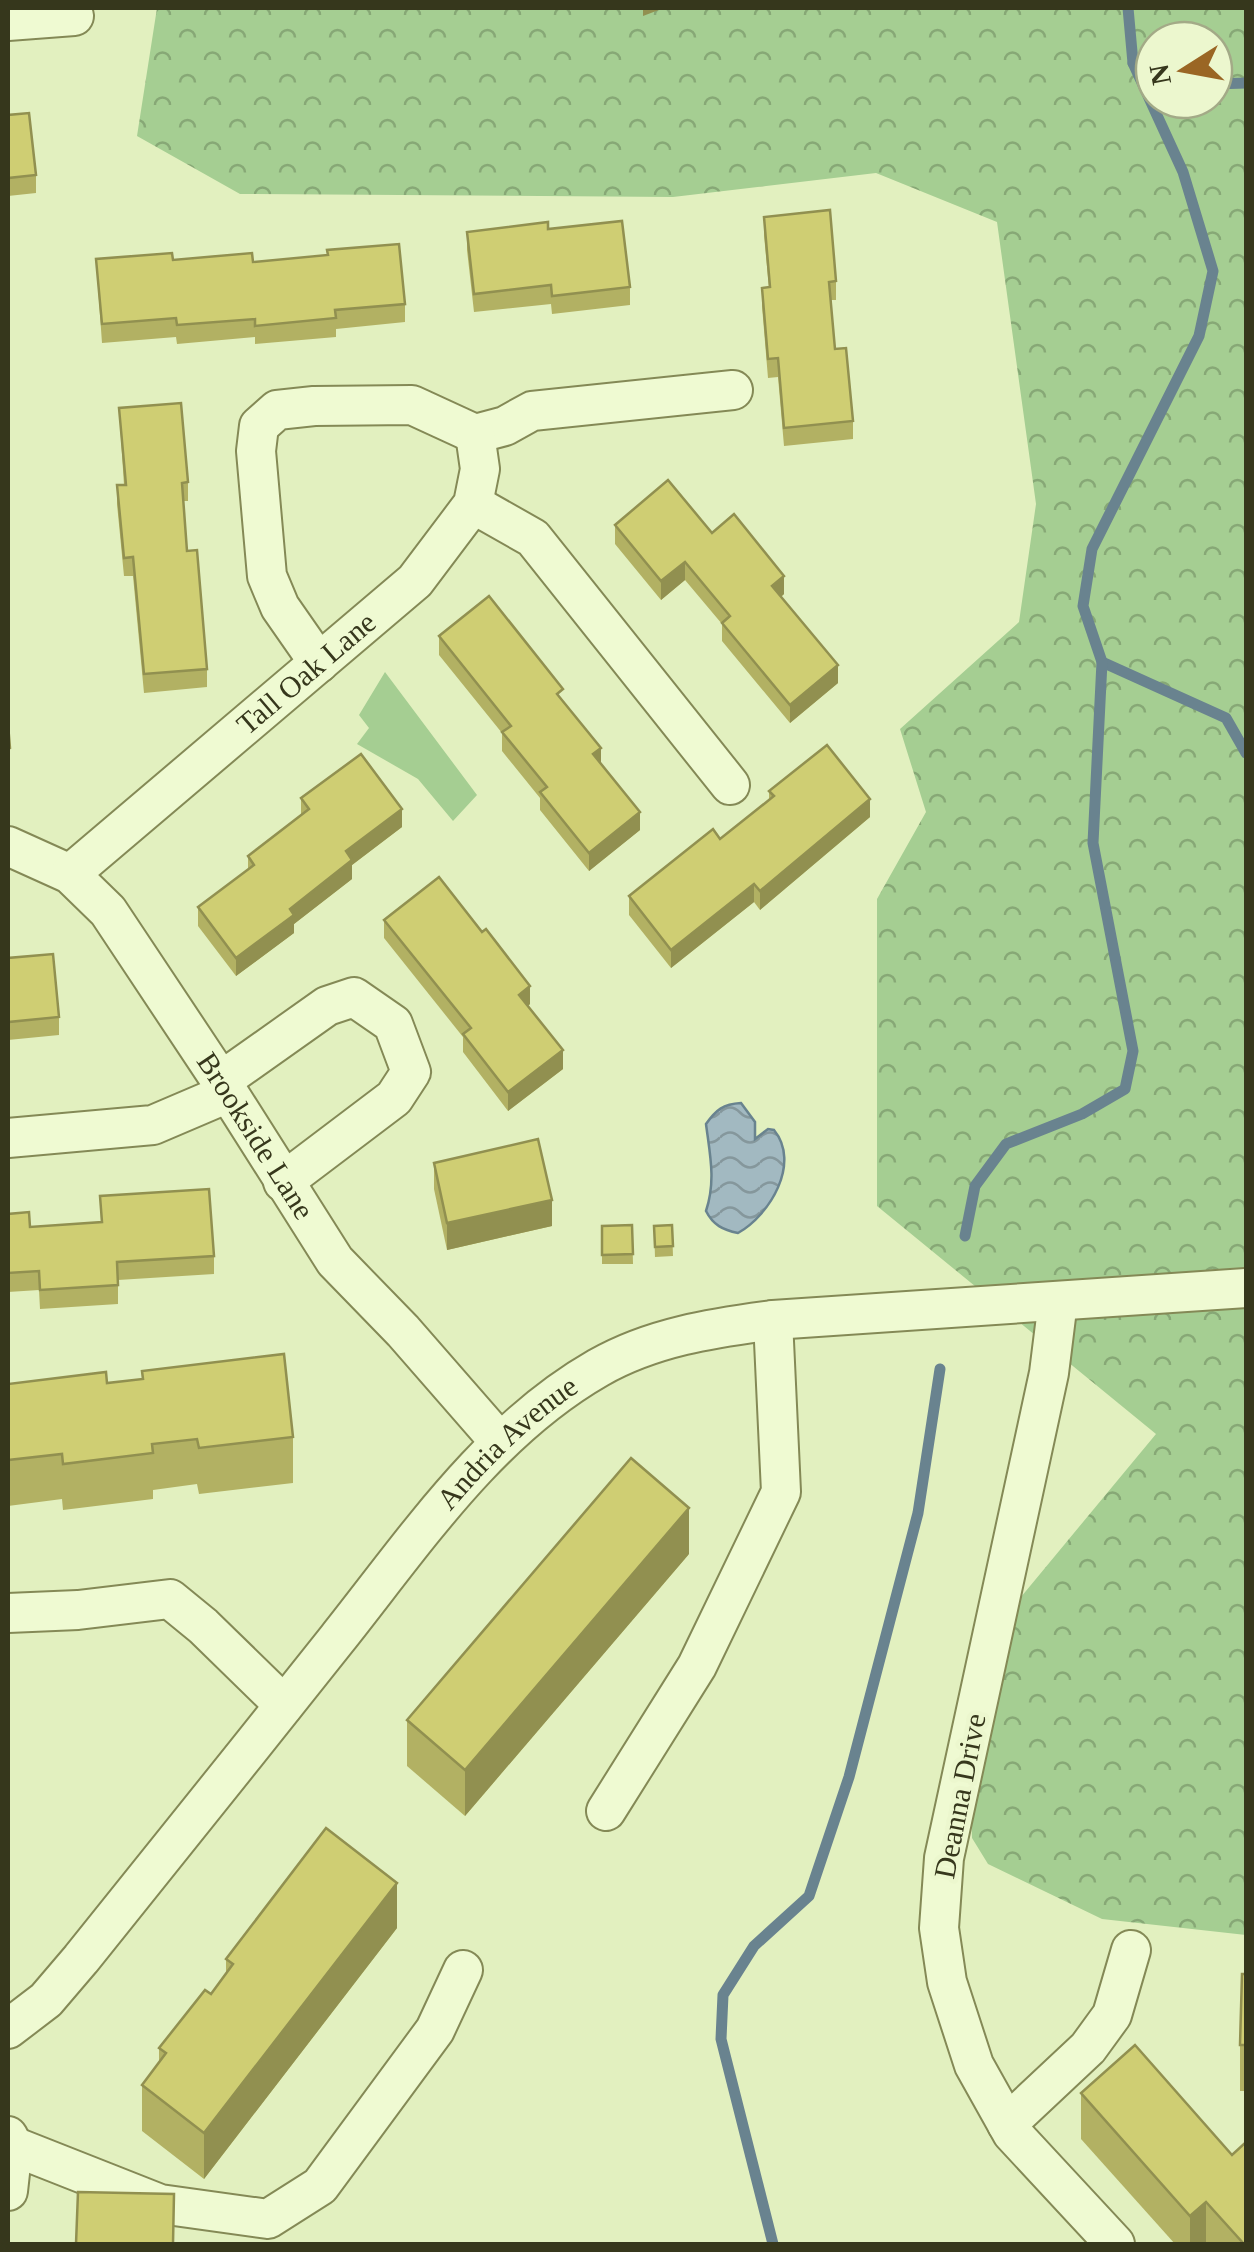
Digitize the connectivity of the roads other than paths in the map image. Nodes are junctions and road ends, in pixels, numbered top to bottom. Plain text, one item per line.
1 (74, 16) dead end
2 (8, 21) edge
3 (733, 390) dead end
4 (475, 434) junction
5 (472, 504) junction
6 (319, 664) junction
7 (730, 785) dead end
8 (8, 846) edge
9 (70, 874) junction
10 (224, 1087) junction
11 (8, 1138) edge
12 (283, 1182) junction
13 (1246, 1288) edge
14 (1058, 1300) junction
15 (773, 1320) junction
16 (499, 1441) junction
17 (8, 1613) edge
18 (284, 1705) junction
19 (606, 1810) dead end
20 (1131, 1950) dead end
21 (463, 1970) dead end
22 (8, 2029) edge
23 (1006, 2124) junction
24 (10, 2141) edge
25 (8, 2191) edge
26 (264, 2232) edge
27 (1115, 2244) edge

1 - 2 street
3 - 4 street
4 - 5 street, Tall Oak Lane
4 - 6 street
5 - 6 street, Tall Oak Lane
5 - 7 street
6 - 9 street, Tall Oak Lane
8 - 9 street, Brookside Lane
9 - 10 street, Brookside Lane
10 - 11 street
10 - 12 street, Brookside Lane
10 - 12 street
12 - 16 street, Brookside Lane
13 - 14 street, Andria Avenue
14 - 15 street, Andria Avenue
14 - 23 street, Deanna Drive
15 - 16 street, Andria Avenue
15 - 19 street
16 - 18 street, Andria Avenue
17 - 18 street
18 - 22 street, Andria Avenue
20 - 23 street
21 - 26 street
23 - 27 street, Deanna Drive
24 - 25 street
24 - 26 street

